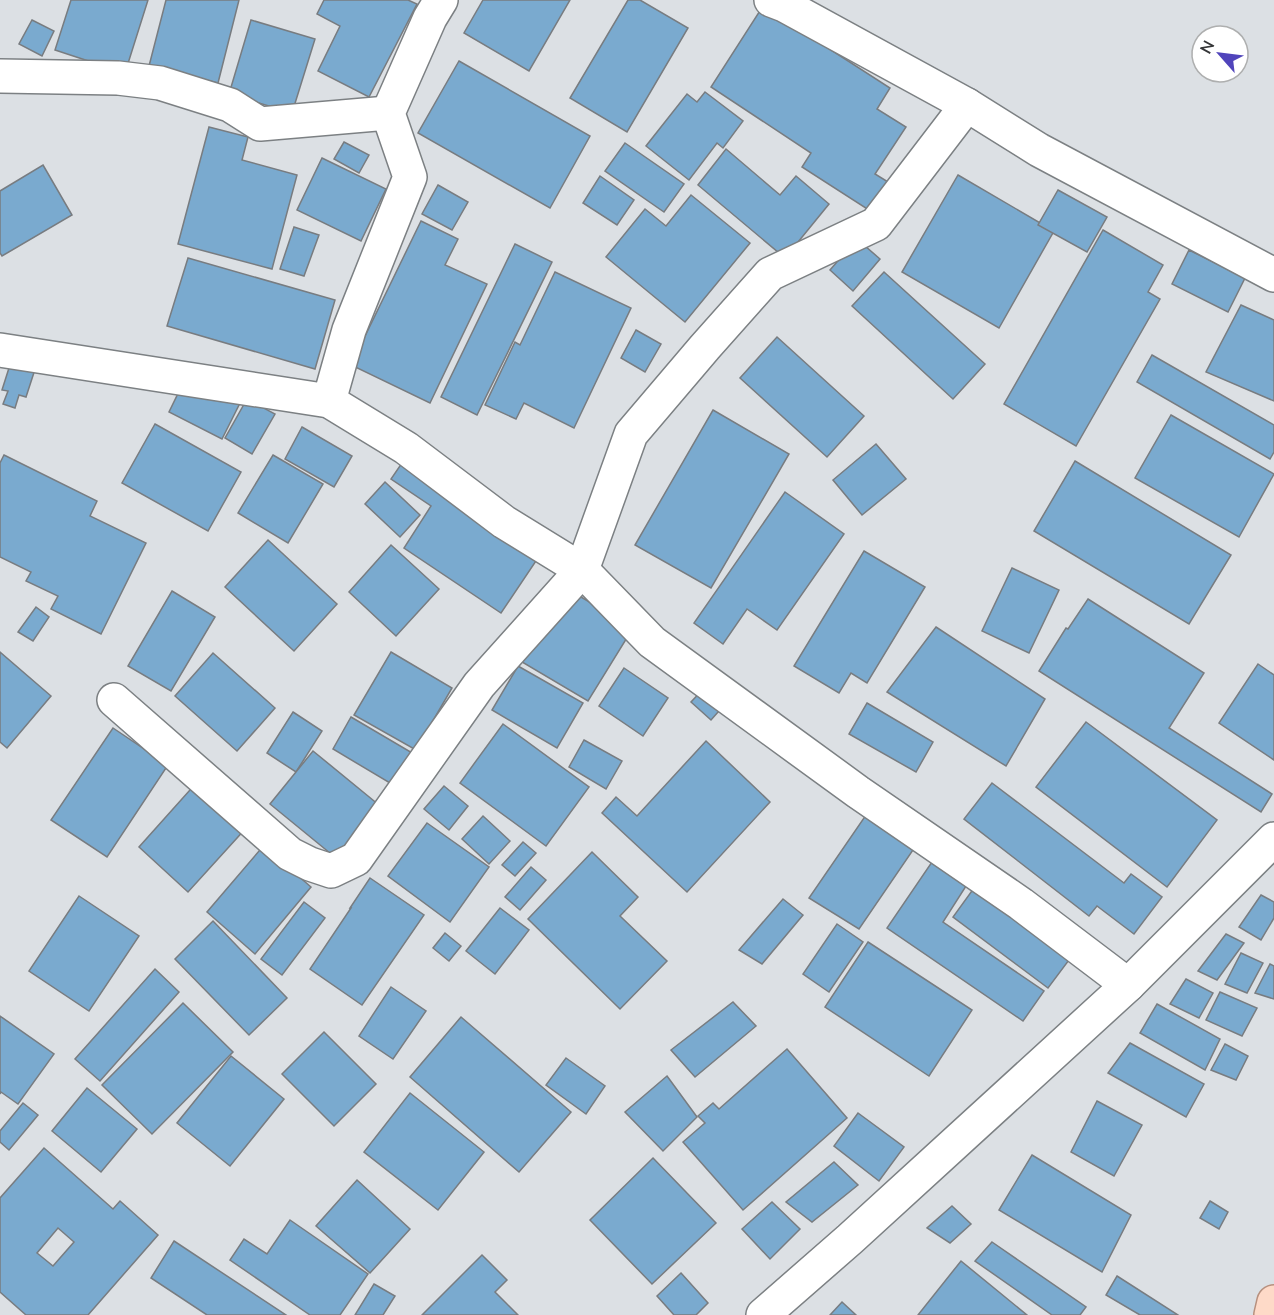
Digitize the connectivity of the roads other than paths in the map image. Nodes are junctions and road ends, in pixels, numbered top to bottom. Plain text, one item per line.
1 (441, 0) edge
2 (771, 0) edge
3 (0, 75) edge
4 (968, 105) junction
5 (388, 112) junction
6 (1274, 275) edge
7 (0, 350) edge
8 (329, 401) junction
9 (582, 570) junction
10 (114, 700) dead end
11 (1274, 839) edge
12 (1128, 985) junction
13 (1274, 1302) edge
14 (764, 1315) edge
15 (1271, 1315) edge

1 - 5 street
2 - 4 street
3 - 5 street
4 - 6 street
4 - 9 street
5 - 8 street
7 - 8 street
8 - 9 street
9 - 10 street
9 - 12 street
11 - 12 street
12 - 14 street
13 - 15 main road

